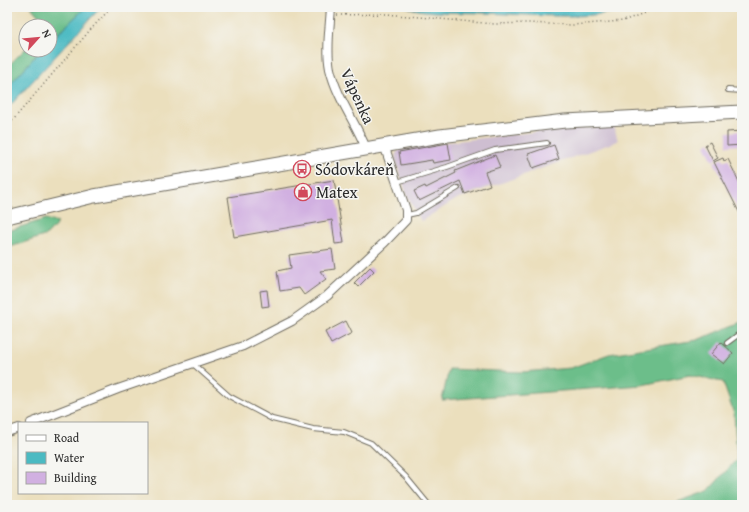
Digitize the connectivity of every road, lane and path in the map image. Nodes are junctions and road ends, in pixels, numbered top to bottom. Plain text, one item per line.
1 (112, 7) edge
2 (660, 7) edge
3 (331, 11) edge
4 (728, 90) dead end
5 (742, 91) edge
6 (742, 112) edge
7 (7, 127) edge
8 (547, 143) dead end
9 (384, 145) junction
10 (366, 148) junction
11 (396, 182) junction
12 (458, 188) dead end
13 (407, 215) junction
14 (7, 217) edge
15 (742, 332) edge
16 (727, 343) dead end
17 (193, 364) junction
18 (34, 422) edge
19 (18, 428) edge
20 (7, 432) edge
21 (429, 505) edge

1 - 7 path
2 - 3 path
3 - 10 street, Vápenka
4 - 5 lane
6 - 9 main road
8 - 11 lane
9 - 10 main road
9 - 11 street
10 - 14 main road
11 - 13 street
12 - 13 lane
13 - 17 street
15 - 16 lane
17 - 18 street
17 - 21 lane
19 - 20 street

